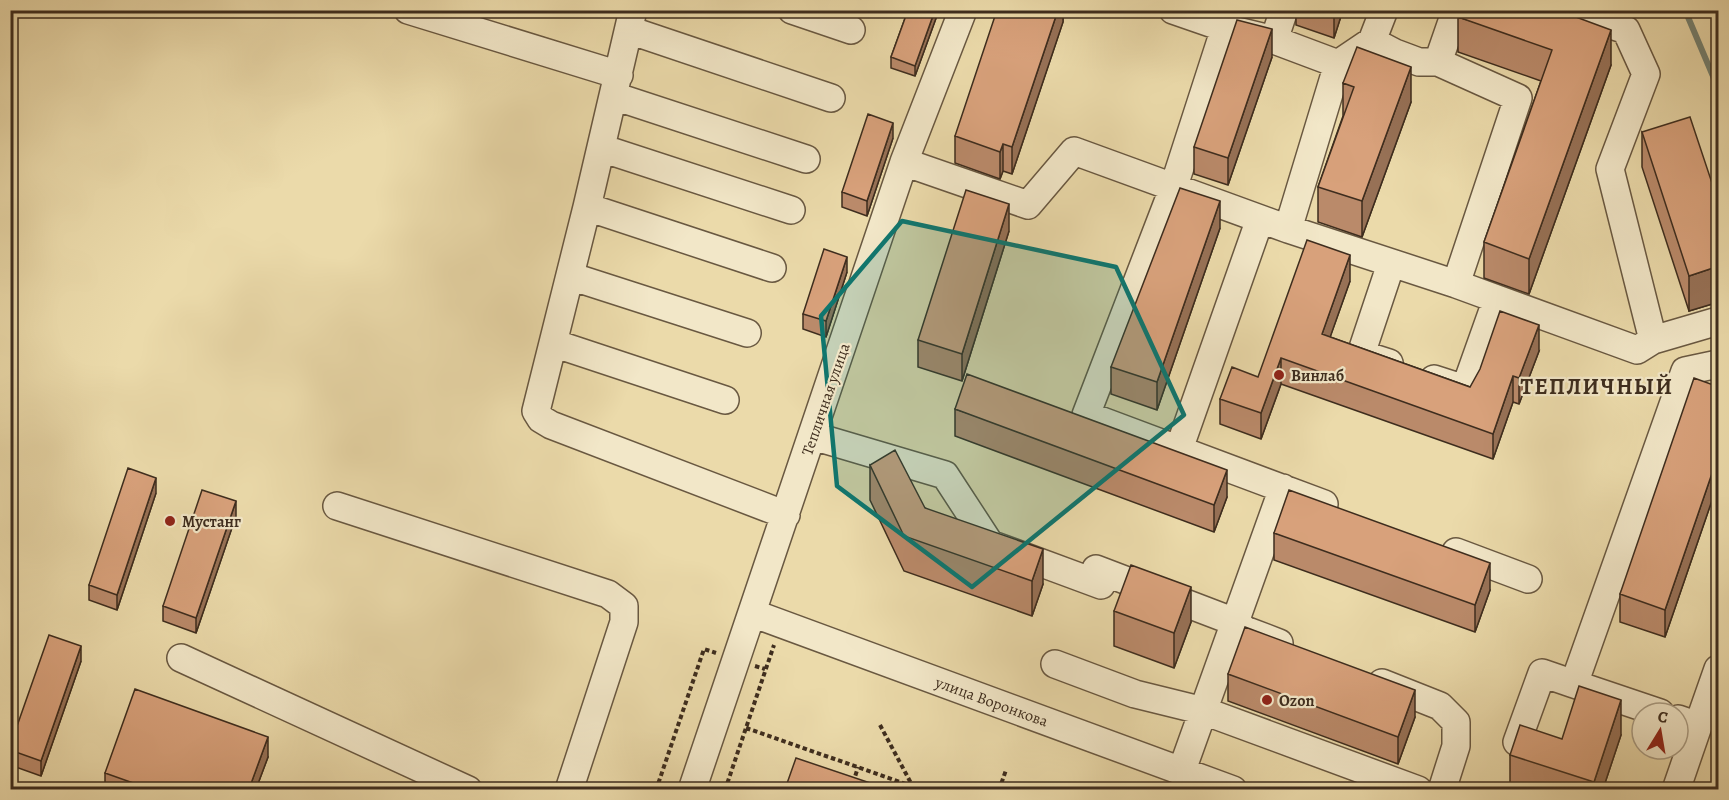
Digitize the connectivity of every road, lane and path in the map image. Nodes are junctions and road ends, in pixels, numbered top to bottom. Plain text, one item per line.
1 (408, 10) edge
2 (792, 10) edge
3 (963, 10) edge
4 (1173, 10) edge
5 (1284, 10) edge
6 (1384, 10) edge
7 (1456, 10) edge
8 (1566, 10) edge
9 (631, 16) edge
10 (1225, 28) junction
11 (851, 30) dead end
12 (1274, 40) junction
13 (1372, 41) junction
14 (1438, 62) junction
15 (1338, 64) junction
16 (617, 85) junction
17 (831, 98) dead end
18 (601, 148) junction
19 (806, 159) dead end
20 (904, 162) junction
21 (1173, 189) junction
22 (588, 207) junction
23 (791, 210) dead end
24 (1260, 219) junction
25 (1288, 229) junction
26 (1391, 264) junction
27 (772, 268) dead end
28 (570, 276) junction
29 (1455, 284) junction
30 (1497, 299) junction
31 (1719, 321) edge
32 (747, 333) dead end
33 (1653, 340) junction
34 (553, 343) junction
35 (1719, 364) edge
36 (725, 400) dead end
37 (813, 436) junction
38 (1179, 449) junction
39 (1282, 489) junction
40 (337, 506) dead end
41 (1350, 513) edge
42 (786, 515) junction
43 (1428, 542) edge
44 (1528, 579) dead end
45 (752, 613) junction
46 (1235, 622) junction
47 (781, 624) junction
48 (1300, 651) edge
49 (181, 658) dead end
50 (1055, 664) dead end
51 (1719, 669) edge
52 (1354, 672) edge
53 (1574, 684) junction
54 (1630, 703) edge
55 (1204, 711) junction
56 (1690, 719) edge
57 (880, 725) dead end
58 (746, 728) junction
59 (1517, 742) edge
60 (1681, 761) edge
61 (858, 767) junction
62 (1006, 770) dead end
63 (1182, 770) junction
64 (912, 786) junction
65 (468, 789) edge
66 (569, 789) edge
67 (692, 789) edge
68 (725, 789) edge
69 (851, 789) edge
70 (923, 789) edge
71 (999, 789) edge
72 (1233, 789) edge
73 (1418, 789) edge
74 (1442, 789) edge
75 (1676, 789) edge

1 - 16 street
2 - 11 street
3 - 20 street, Тепличная улица
4 - 10 street
5 - 12 street
6 - 13 street
7 - 14 street
8 - 33 street
9 - 16 street
9 - 17 street
10 - 12 street
10 - 21 street
12 - 15 street
13 - 14 street
13 - 15 street
14 - 29 street
15 - 25 street
16 - 18 street
16 - 19 street
18 - 22 street
18 - 23 street
20 - 21 street
20 - 37 street, Тепличная улица
21 - 24 street
21 - 38 street
22 - 27 street
22 - 28 street
24 - 25 street
24 - 38 street
25 - 26 street
26 - 29 street
26 - 30 street
28 - 32 street
28 - 34 street
29 - 30 street
30 - 33 street
31 - 33 street
34 - 36 street
34 - 42 street
35 - 53 street
37 - 42 street, Тепличная улица
37 - 46 street
38 - 39 street
39 - 41 street
39 - 46 street
40 - 66 street
42 - 45 street, Тепличная улица
43 - 44 street
45 - 47 street, улица Воронкова
45 - 67 street, Тепличная улица
46 - 48 street
46 - 55 street
47 - 58 path
47 - 63 street, улица Воронкова
49 - 65 street
50 - 55 street
51 - 56 street
52 - 74 street
53 - 54 street
53 - 59 street
55 - 63 street
55 - 73 street
57 - 64 path
58 - 61 path
58 - 68 path
60 - 75 street
61 - 64 path
61 - 69 path
62 - 71 path
63 - 72 street, улица Воронкова
64 - 70 path

